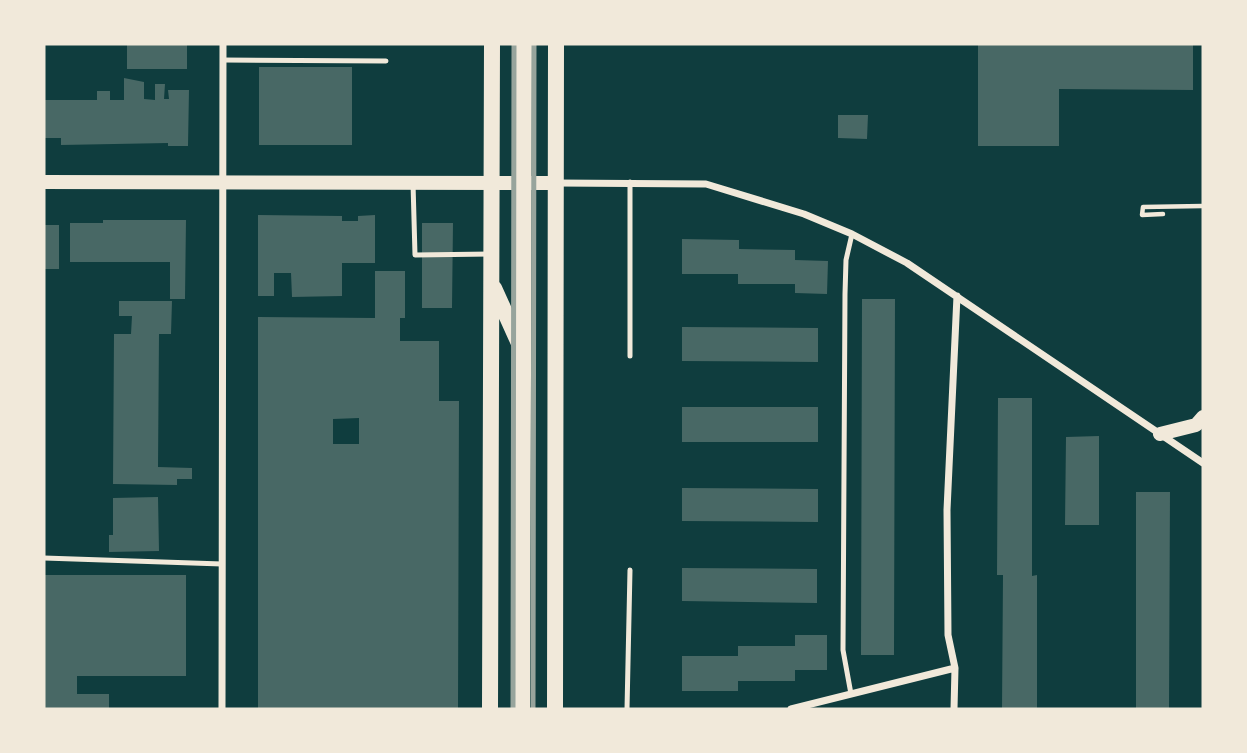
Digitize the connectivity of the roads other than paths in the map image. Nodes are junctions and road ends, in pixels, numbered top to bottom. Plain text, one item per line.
1 (223, 44) edge
2 (492, 44) edge
3 (524, 44) edge
4 (556, 44) edge
5 (223, 60) junction
6 (386, 61) dead end
7 (44, 182) edge
8 (223, 182) junction
9 (630, 182) junction
10 (413, 183) junction
11 (492, 183) junction
12 (523, 183) junction
13 (555, 183) junction
14 (852, 233) junction
15 (491, 254) junction
16 (491, 283) junction
17 (957, 296) junction
18 (524, 354) junction
19 (630, 356) dead end
20 (1203, 417) edge
21 (1160, 433) junction
22 (1203, 463) edge
23 (44, 558) edge
24 (222, 564) junction
25 (630, 570) dead end
26 (955, 668) junction
27 (851, 694) junction
28 (222, 709) edge
29 (491, 709) edge
30 (522, 709) edge
31 (555, 709) edge
32 (627, 709) edge
33 (791, 709) edge
34 (954, 709) edge

1 - 5 street
2 - 11 main road
3 - 12 main road
4 - 13 main road
5 - 6 lane
5 - 8 street
7 - 8 main road
8 - 10 main road
8 - 24 street
9 - 13 street
9 - 14 street
9 - 19 lane
10 - 11 main road
10 - 15 lane
11 - 12 main road
11 - 15 main road
12 - 13 main road
12 - 18 main road
13 - 31 main road
14 - 17 street
14 - 27 lane
15 - 16 main road
16 - 18 main road
16 - 29 main road
17 - 21 street
17 - 26 street
18 - 30 main road
20 - 21 main road
21 - 22 street
23 - 24 lane
24 - 28 street
25 - 32 lane
26 - 27 street
26 - 34 street
27 - 33 street

